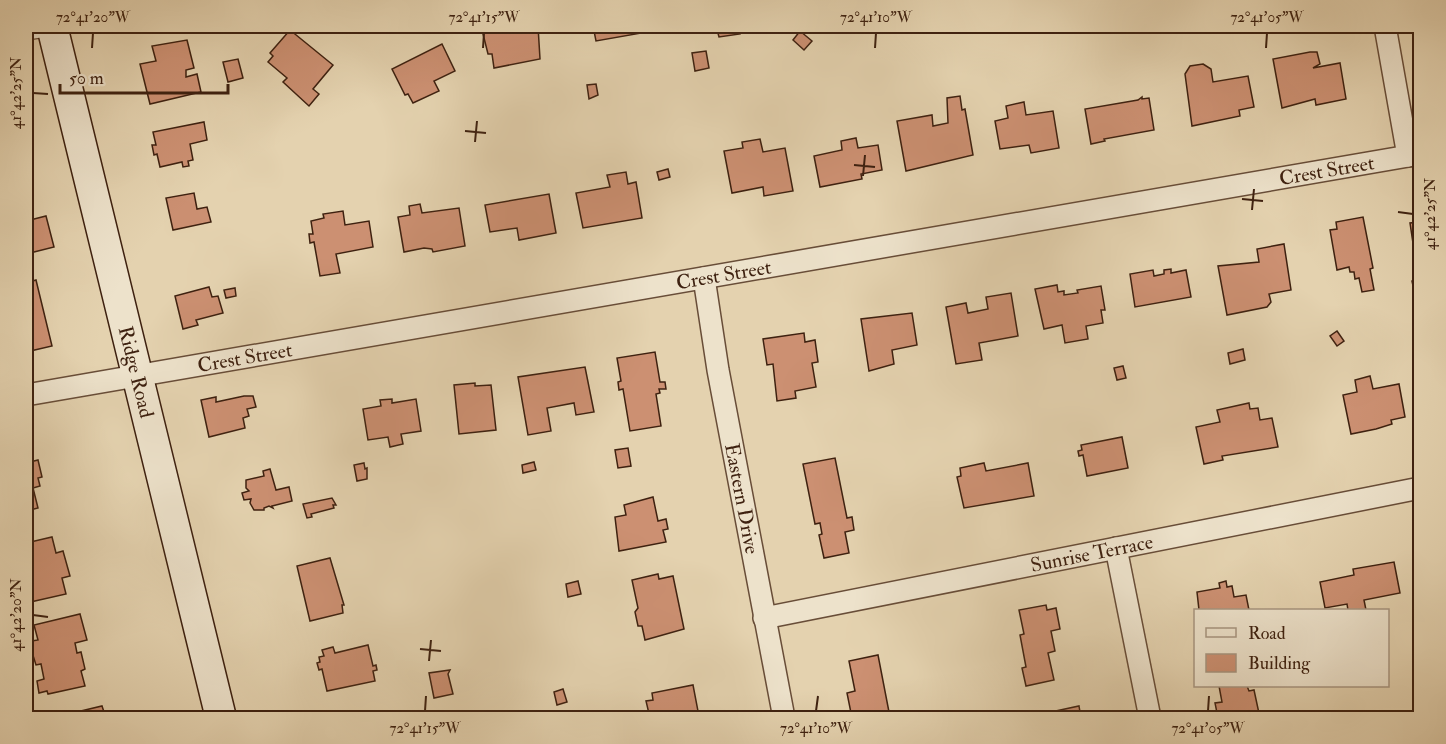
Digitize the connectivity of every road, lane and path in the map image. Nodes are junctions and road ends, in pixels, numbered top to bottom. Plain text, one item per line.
1 (46, 26) edge
2 (52, 26) edge
3 (1385, 26) edge
4 (26, 29) edge
5 (1414, 155) edge
6 (704, 278) junction
7 (137, 376) junction
8 (26, 395) edge
9 (1420, 488) edge
10 (1116, 548) junction
11 (764, 618) junction
12 (221, 718) edge
13 (784, 718) edge
14 (1150, 718) edge

1 - 4 street
2 - 7 street, Ridge Road
3 - 5 street
5 - 6 street, Crest Street
6 - 7 street, Crest Street
6 - 11 street, Eastern Drive
7 - 8 street, Crest Street
7 - 12 street, Ridge Road
9 - 10 street, Sunrise Terrace
10 - 11 street, Sunrise Terrace
10 - 14 street
11 - 13 street, Eastern Drive

